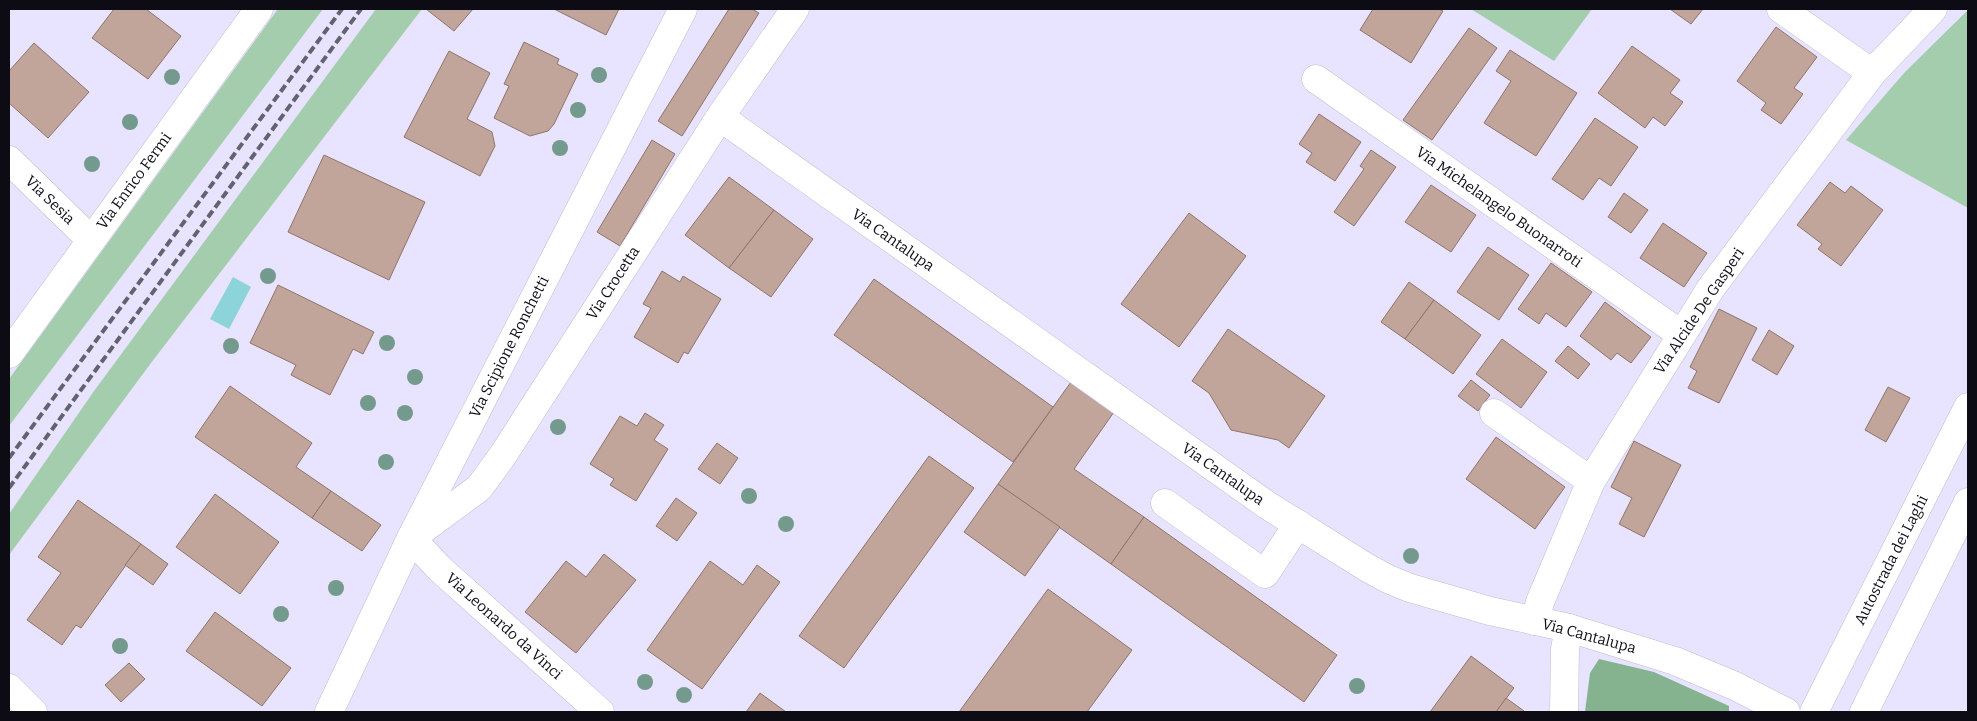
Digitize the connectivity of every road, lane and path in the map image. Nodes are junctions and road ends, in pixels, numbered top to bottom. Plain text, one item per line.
1 (259, 9) edge
2 (683, 9) edge
3 (795, 9) edge
4 (1782, 9) edge
5 (1933, 9) edge
6 (1872, 73) junction
7 (1316, 79) dead end
8 (720, 117) junction
9 (9, 160) edge
10 (92, 240) junction
11 (1682, 335) junction
12 (9, 354) edge
13 (1968, 407) edge
14 (1494, 413) dead end
15 (1591, 481) junction
16 (1968, 502) edge
17 (1165, 503) dead end
18 (1298, 524) junction
19 (411, 538) junction
20 (1535, 621) junction
21 (1569, 628) junction
22 (9, 688) edge
23 (338, 700) edge
24 (33, 712) edge
25 (329, 712) edge
26 (600, 712) edge
27 (1564, 712) edge
28 (1786, 712) edge
29 (1814, 712) edge
30 (1864, 712) edge

1 - 10 main road, Via Enrico Fermi
2 - 19 main road, Via Scipione Ronchetti
3 - 8 main road, Via Crocetta
4 - 6 main road
5 - 6 main road, Via Alcide De Gasperi
6 - 11 main road, Via Alcide De Gasperi
7 - 11 main road, Via Michelangelo Buonarroti
8 - 18 main road, Via Cantalupa
8 - 19 main road, Via Crocetta
9 - 10 main road, Via Sesia
10 - 12 main road, Via Enrico Fermi
11 - 15 main road, Via Alcide De Gasperi
13 - 29 main road, Autostrada dei Laghi
14 - 15 main road
15 - 20 main road, Via Alcide De Gasperi
16 - 30 main road
17 - 18 main road
18 - 20 main road, Via Cantalupa
19 - 23 main road, Via Scipione Ronchetti
19 - 26 main road, Via Leonardo da Vinci
20 - 21 main road, Via Cantalupa
21 - 27 main road
21 - 28 main road, Via Cantalupa
22 - 24 main road
23 - 25 main road, Via Scipione Ronchetti

